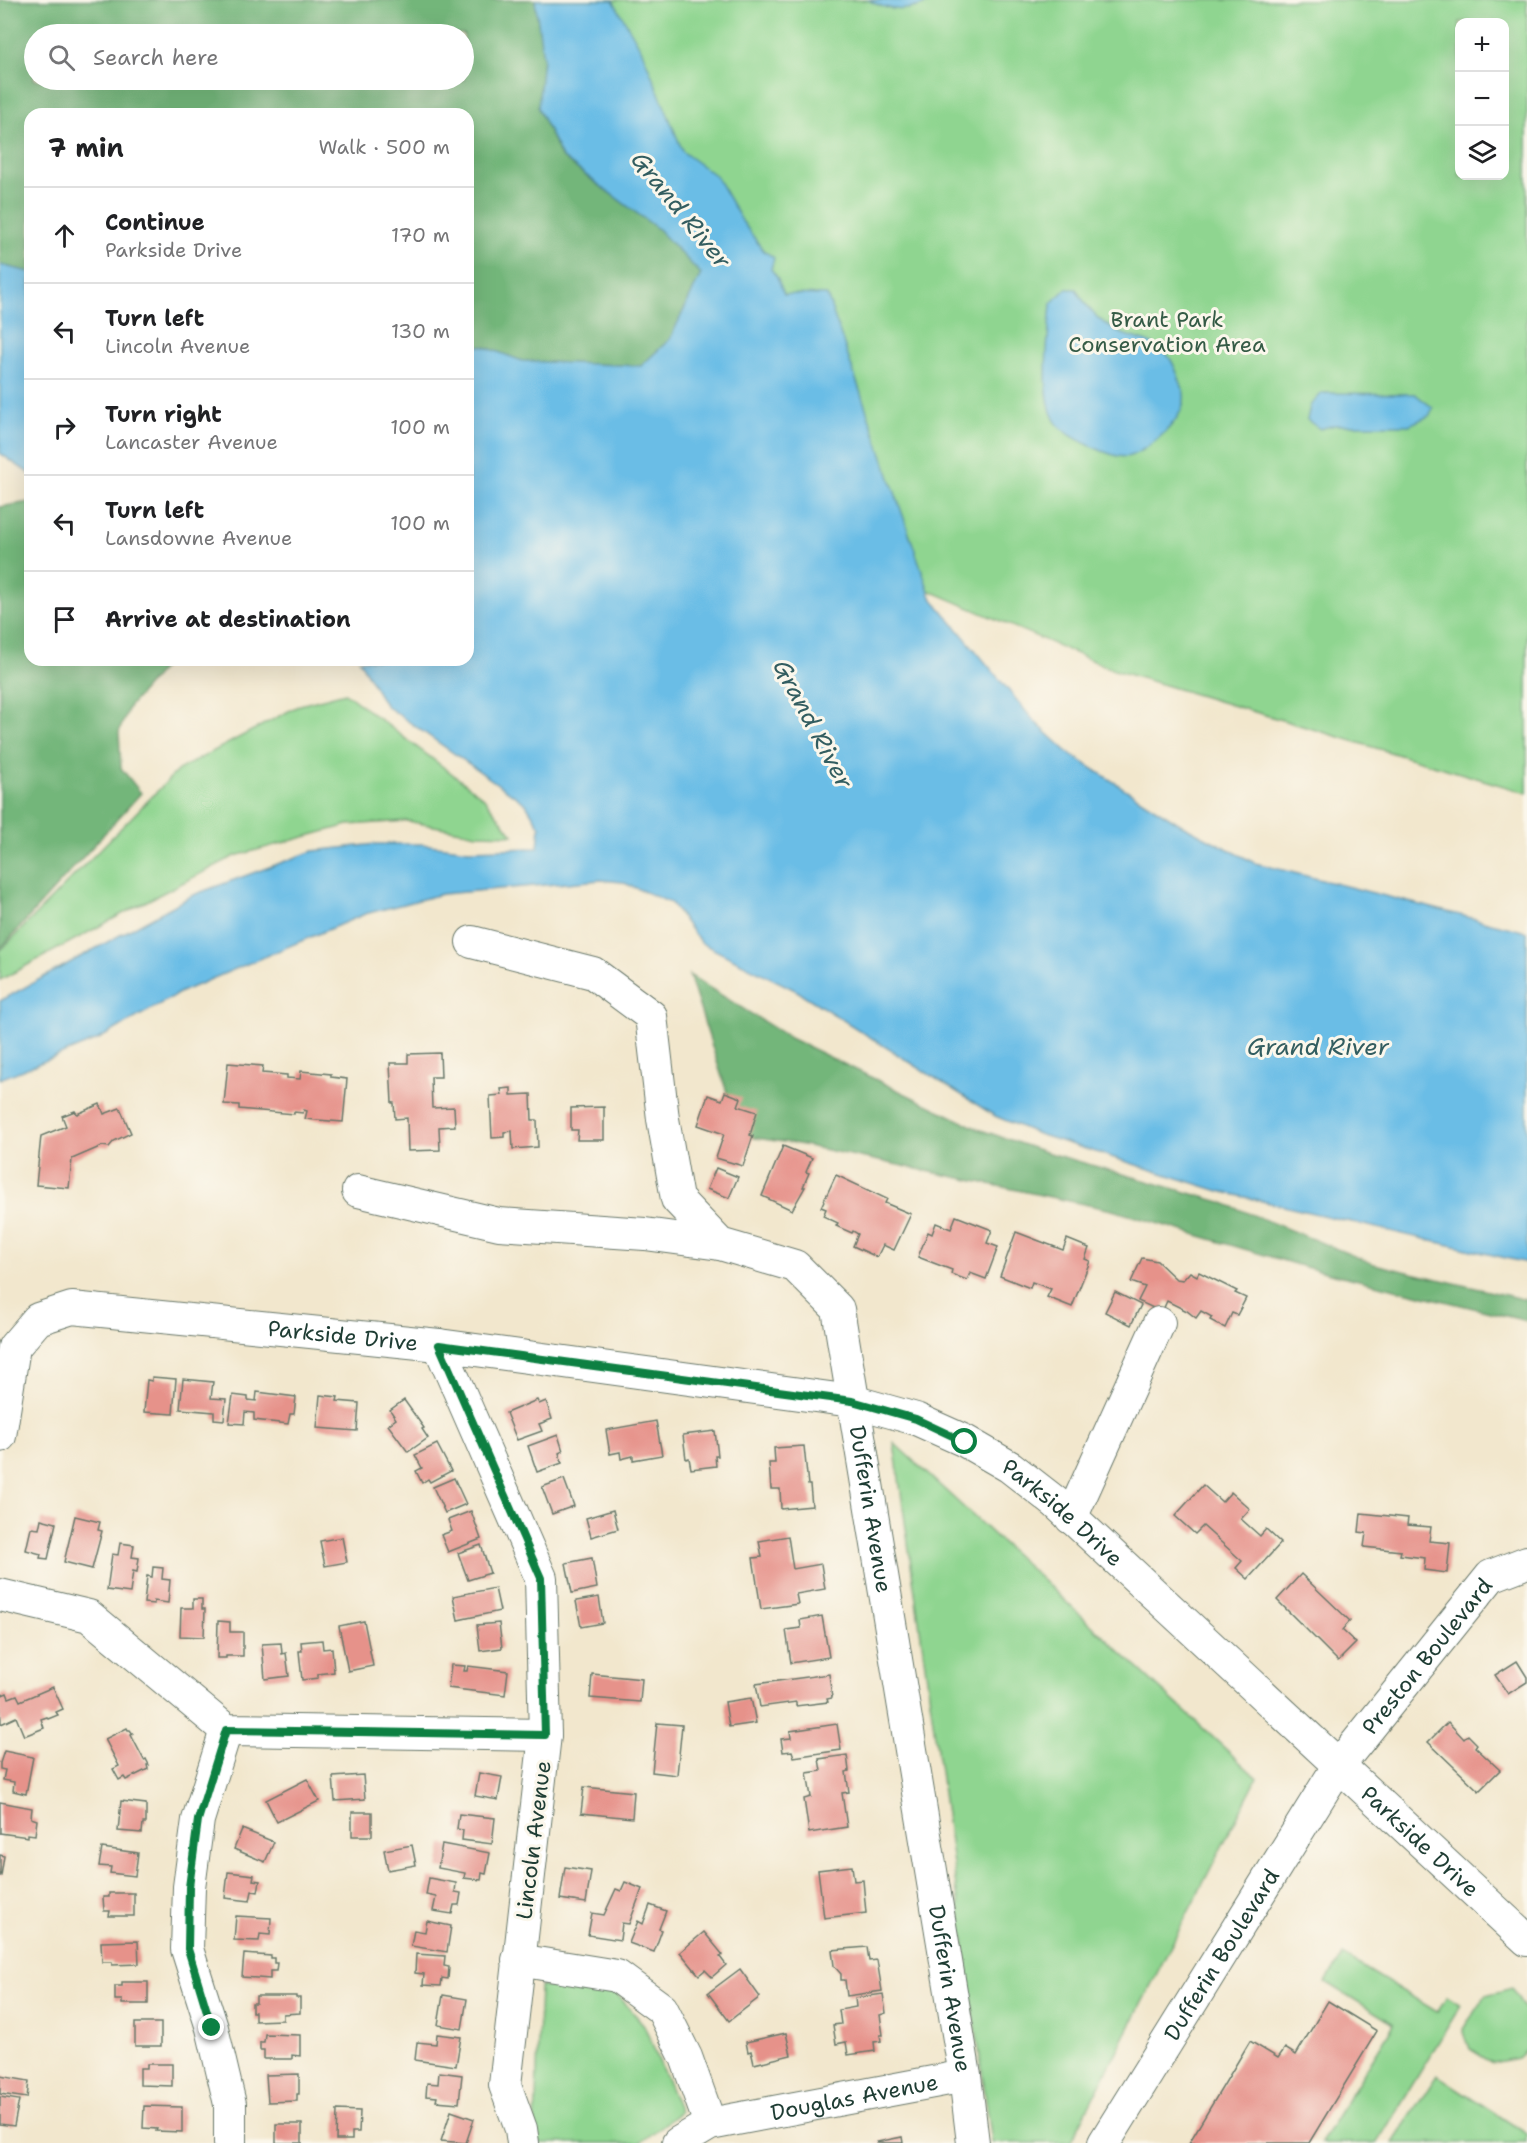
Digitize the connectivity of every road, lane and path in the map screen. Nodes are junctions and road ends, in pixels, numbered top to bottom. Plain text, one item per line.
1 (472, 942) dead end
2 (358, 1191) dead end
3 (720, 1244) junction
4 (1159, 1323) dead end
5 (439, 1345) junction
6 (852, 1401) junction
7 (0, 1436) edge
8 (1071, 1518) junction
9 (1527, 1562) edge
10 (0, 1595) edge
11 (226, 1730) junction
12 (545, 1735) junction
13 (1339, 1765) junction
14 (1527, 1940) edge
15 (518, 1960) junction
16 (965, 2076) junction
17 (710, 2124) junction
18 (230, 2143) edge
19 (523, 2143) edge
20 (678, 2143) edge
21 (973, 2143) edge
22 (1104, 2143) edge

1 - 3 street, Dufferin Avenue
2 - 3 street
3 - 6 street, Dufferin Avenue
4 - 8 street
5 - 6 street, Parkside Drive
5 - 7 street, Parkside Drive
5 - 12 street, Lincoln Avenue
6 - 8 street, Parkside Drive
6 - 16 street, Dufferin Avenue
8 - 13 street, Parkside Drive
9 - 13 street, Preston Boulevard
10 - 11 street
11 - 12 street
11 - 18 street
12 - 15 street, Lincoln Avenue
13 - 14 street, Parkside Drive
13 - 22 street, Dufferin Boulevard
15 - 17 street
15 - 19 street, Lincoln Avenue
16 - 17 street, Douglas Avenue
16 - 21 street, Dufferin Avenue
17 - 20 street, Douglas Avenue

